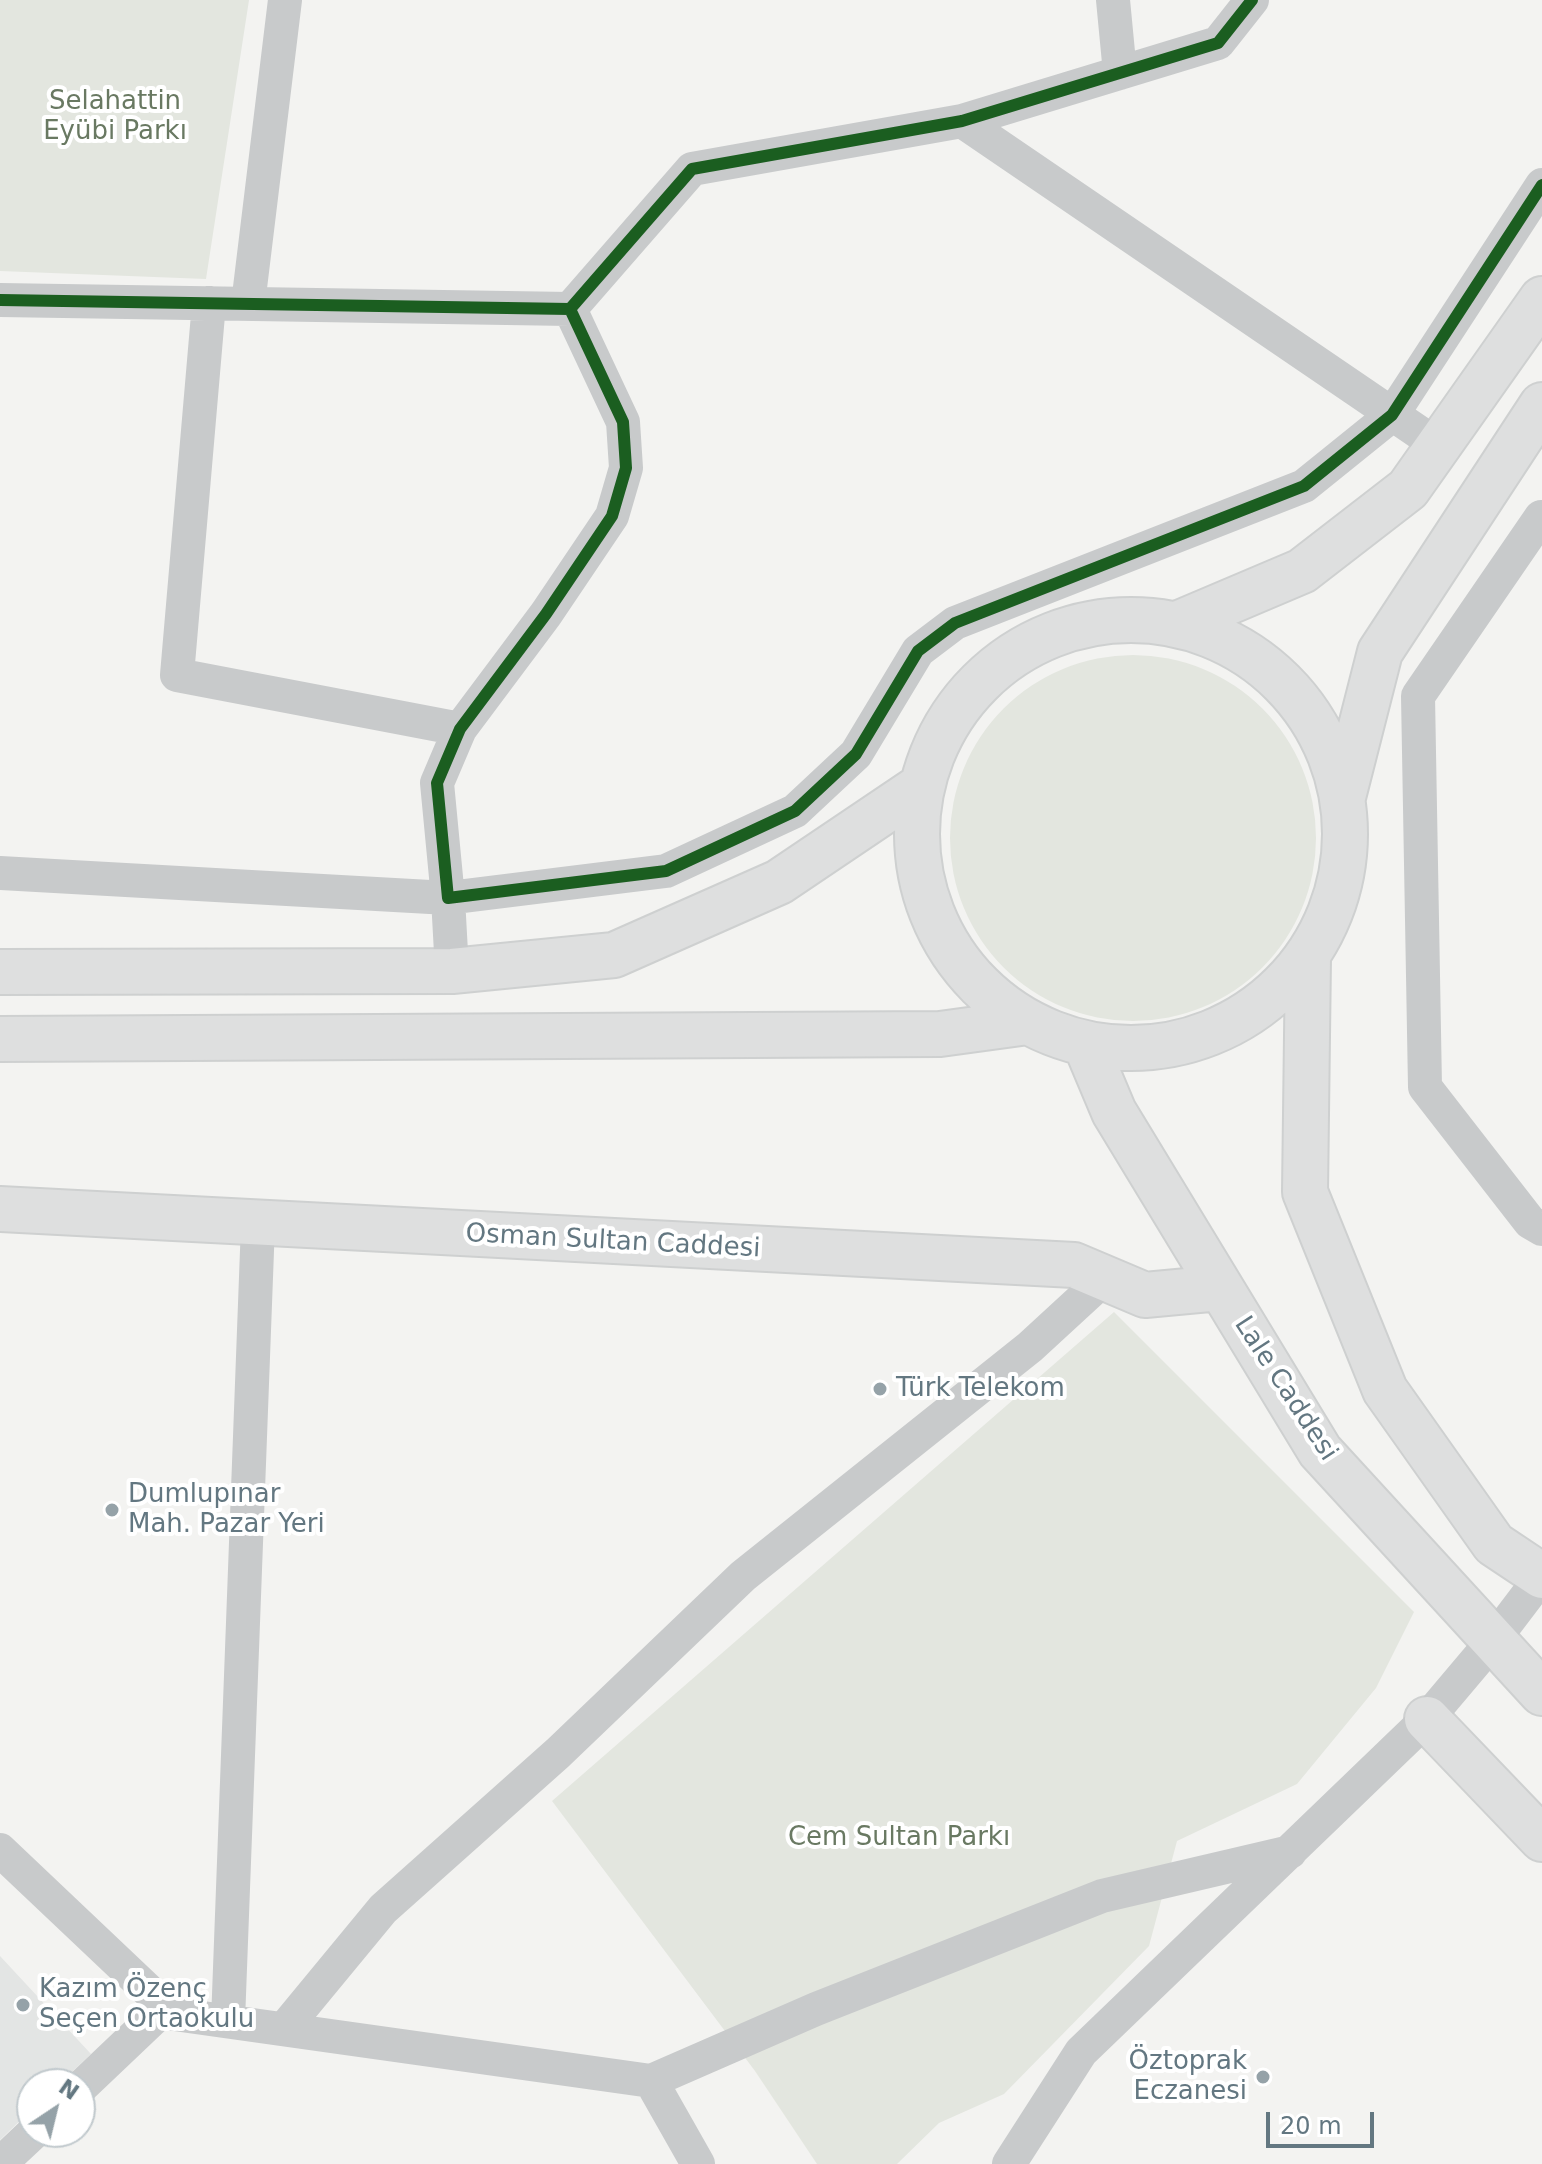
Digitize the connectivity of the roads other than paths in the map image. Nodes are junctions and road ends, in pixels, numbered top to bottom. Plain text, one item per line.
1 (285, 0) edge
2 (1113, 0) edge
3 (1252, 0) edge
4 (1120, 73) junction
5 (962, 121) junction
6 (1542, 185) edge
7 (1542, 299) edge
8 (0, 300) edge
9 (209, 303) junction
10 (248, 304) junction
11 (570, 309) junction
12 (1542, 405) edge
13 (1392, 415) junction
14 (1439, 446) junction
15 (1542, 517) edge
16 (1177, 624) junction
17 (460, 729) junction
18 (920, 787) junction
19 (1343, 797) junction
20 (0, 873) edge
21 (448, 898) junction
22 (1308, 958) junction
23 (452, 971) junction
24 (0, 972) edge
25 (1028, 1022) junction
26 (0, 1039) edge
27 (1085, 1043) junction
28 (0, 1209) edge
29 (258, 1224) junction
30 (1542, 1229) edge
31 (1105, 1278) junction
32 (1220, 1288) junction
33 (1542, 1576) edge
34 (1492, 1642) junction
35 (1542, 1693) edge
36 (1427, 1719) junction
37 (1542, 1839) edge
38 (0, 1850) edge
39 (1290, 1852) junction
40 (172, 2013) junction
41 (228, 2021) junction
42 (284, 2029) junction
43 (96, 2073) edge
44 (651, 2081) junction
45 (17, 2148) edge
46 (0, 2164) edge
47 (698, 2164) edge
48 (1009, 2164) edge

1 - 10 street
2 - 4 street
3 - 4 street
4 - 5 street
5 - 11 street
5 - 13 street
6 - 13 street
7 - 14 main road
8 - 9 street
9 - 10 street
9 - 17 street
10 - 11 street
11 - 17 street
12 - 19 main road
13 - 14 street
13 - 21 street
14 - 16 main road
15 - 30 street
16 - 18 main road
16 - 19 main road
17 - 21 street
18 - 23 main road
18 - 25 main road
19 - 22 main road
20 - 21 street
21 - 23 street
22 - 27 main road
22 - 33 main road
23 - 24 main road
25 - 26 main road
25 - 27 main road
27 - 32 main road, Lale Caddesi
28 - 29 main road, Osman Sultan Caddesi
29 - 31 main road, Osman Sultan Caddesi
29 - 41 street
31 - 32 main road, Osman Sultan Caddesi
31 - 42 street
32 - 34 main road, Lale Caddesi
33 - 34 street
34 - 35 main road, Lale Caddesi
34 - 36 street
36 - 37 main road
36 - 39 street
38 - 40 street
39 - 44 street
39 - 48 street
40 - 41 street
40 - 43 street
41 - 42 street
42 - 44 street
44 - 47 street
45 - 46 street

